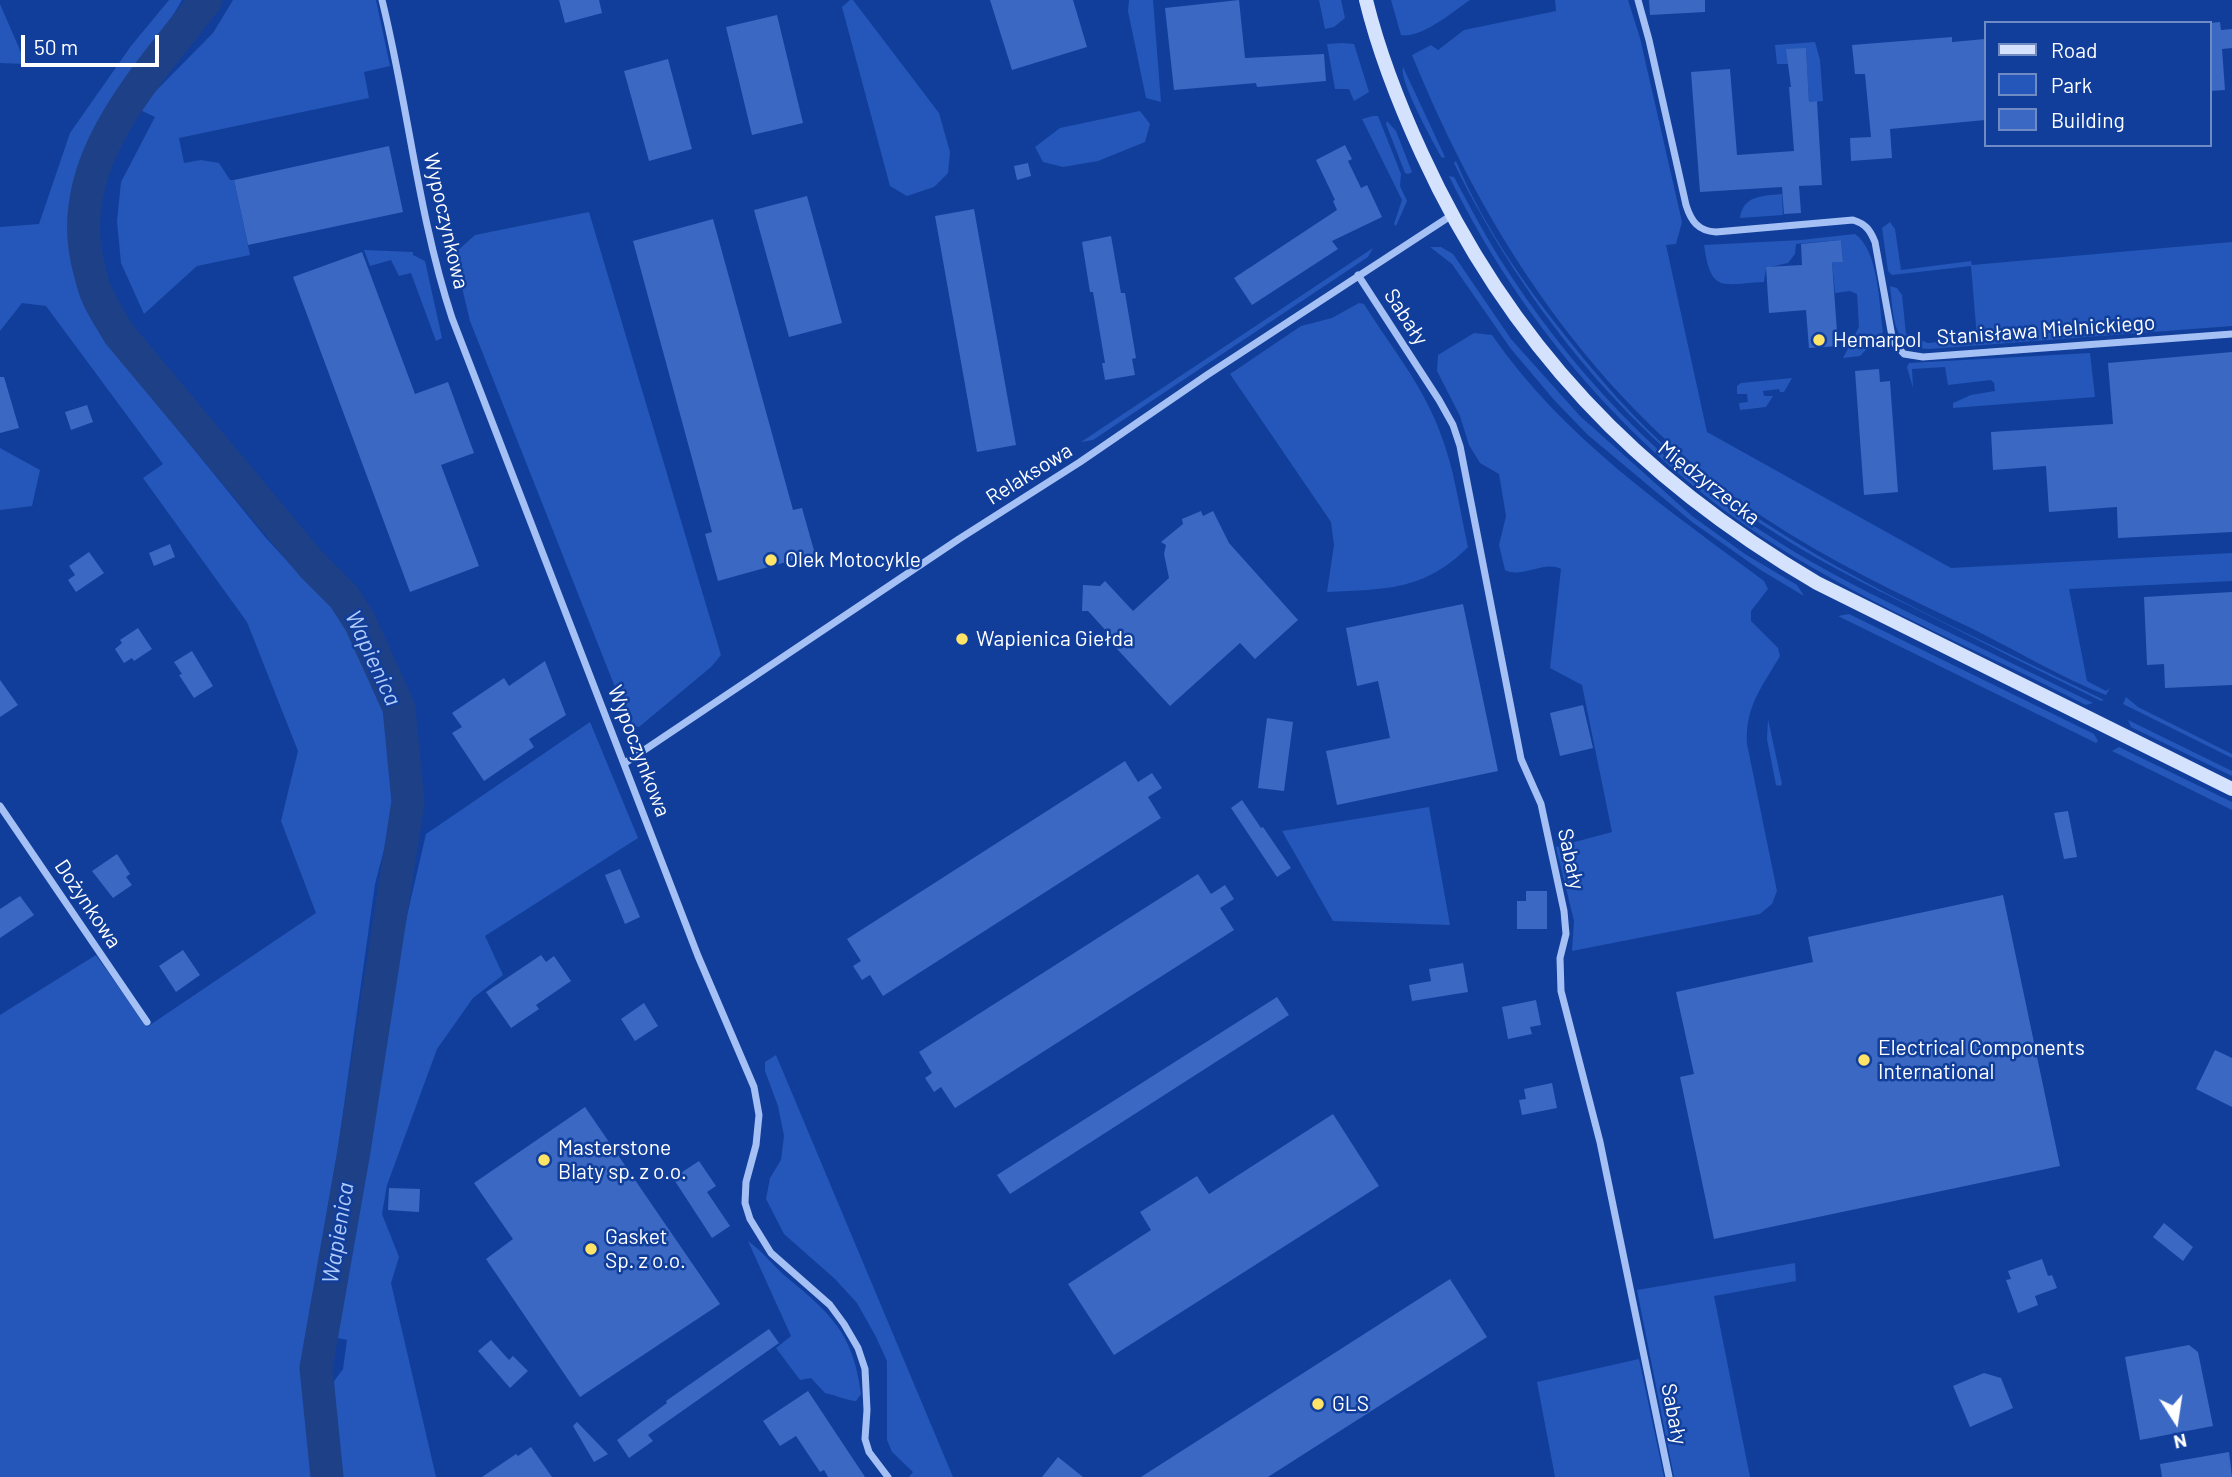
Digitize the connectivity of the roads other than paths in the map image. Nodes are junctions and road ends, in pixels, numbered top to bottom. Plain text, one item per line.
1 (382, 0) edge
2 (1366, 0) edge
3 (1638, 0) edge
4 (1452, 215) junction
5 (1358, 275) junction
6 (2232, 334) edge
7 (625, 763) junction
8 (2232, 789) edge
9 (0, 806) edge
10 (148, 1021) dead end
11 (888, 1477) edge
12 (1669, 1477) edge

1 - 7 street, Wypoczynkowa
2 - 4 main road, Międzyrzecka
3 - 6 street, Stanisława Mielnickiego
4 - 5 street, Relaksowa
4 - 8 main road, Międzyrzecka
5 - 7 street, Relaksowa
5 - 12 street, Sabały
7 - 11 street, Wypoczynkowa
9 - 10 street, Dożynkowa

